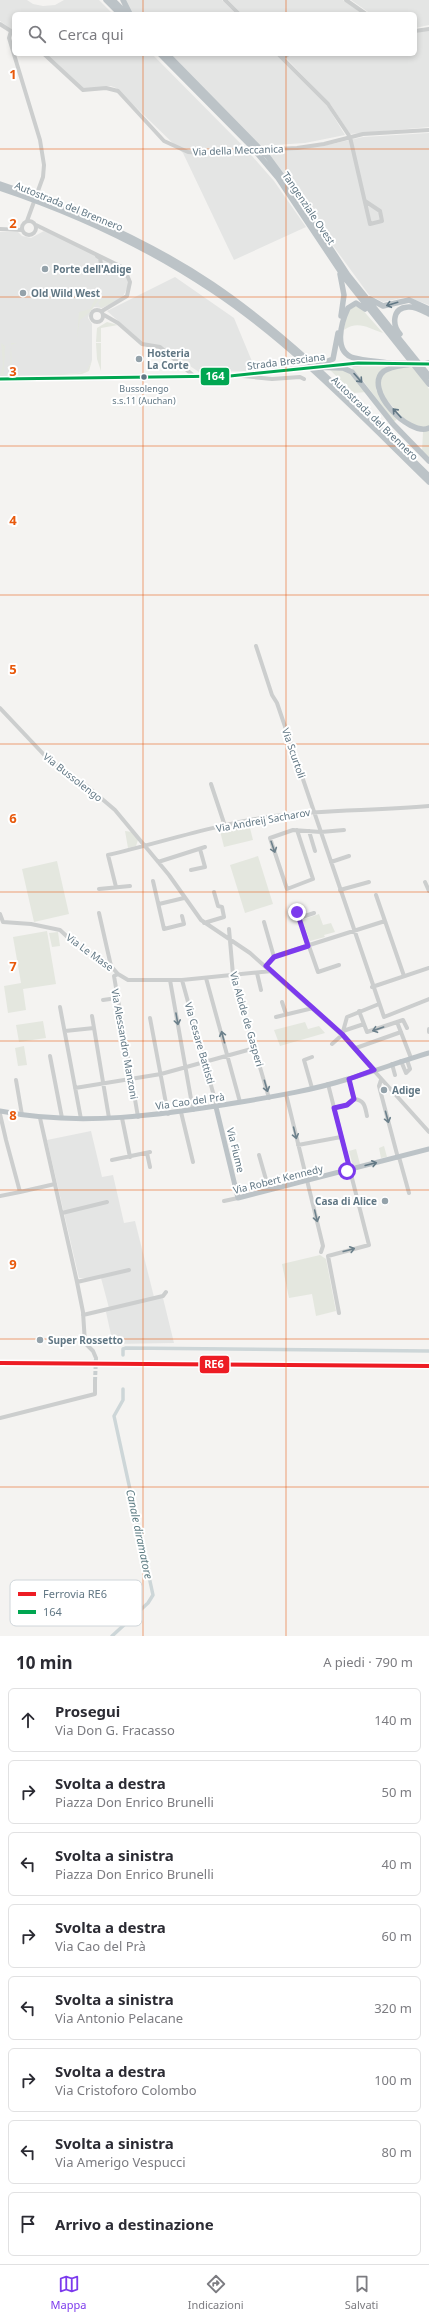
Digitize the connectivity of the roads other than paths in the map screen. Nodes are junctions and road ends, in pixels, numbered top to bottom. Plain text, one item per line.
1 (106, 0) edge
2 (112, 0) edge
3 (122, 0) edge
4 (225, 0) edge
5 (346, 0) edge
6 (118, 12) edge
7 (125, 12) edge
8 (129, 12) edge
9 (237, 12) edge
10 (363, 12) edge
11 (0, 24) edge
12 (429, 29) edge
13 (417, 31) edge
14 (12, 32) edge
15 (12, 48) edge
16 (14, 56) edge
17 (46, 56) edge
18 (162, 56) edge
19 (169, 56) edge
20 (286, 56) edge
21 (282, 58) joint
22 (429, 130) edge
23 (350, 137) junction
24 (255, 147) junction
25 (262, 154) junction
26 (0, 184) edge
27 (0, 188) edge
28 (365, 201) junction
29 (32, 223) junction
30 (22, 228) junction
31 (0, 229) edge
32 (44, 229) junction
33 (36, 230) junction
34 (83, 247) junction
35 (334, 263) junction
36 (101, 264) dead end
37 (348, 275) junction
38 (429, 309) edge
39 (103, 313) junction
40 (429, 314) edge
41 (102, 320) junction
42 (111, 321) junction
43 (406, 353) junction
44 (416, 359) junction
45 (389, 363) junction
46 (411, 364) joint
47 (427, 364) edge
48 (404, 365) junction
49 (322, 366) junction
50 (312, 367) joint
51 (239, 376) junction
52 (429, 376) edge
53 (195, 377) junction
54 (0, 379) edge
55 (304, 379) dead end
56 (429, 385) edge
57 (429, 428) edge
58 (429, 460) edge
59 (429, 476) edge
60 (429, 482) edge
61 (256, 646) dead end
62 (0, 708) edge
63 (211, 784) dead end
64 (429, 806) edge
65 (314, 811) junction
66 (225, 826) junction
67 (297, 830) junction
68 (344, 830) dead end
69 (309, 831) junction
70 (321, 832) junction
71 (146, 846) junction
72 (205, 847) dead end
73 (200, 849) junction
74 (315, 851) dead end
75 (349, 856) dead end
76 (158, 862) junction
77 (331, 862) junction
78 (191, 870) dead end
79 (153, 881) dead end
80 (370, 882) dead end
81 (425, 882) dead end
82 (130, 886) dead end
83 (116, 888) junction
84 (98, 889) dead end
85 (340, 890) junction
86 (429, 891) edge
87 (214, 892) dead end
88 (376, 894) dead end
89 (184, 898) junction
90 (159, 904) junction
91 (297, 912) dead end
92 (314, 913) dead end
93 (0, 914) edge
94 (99, 914) dead end
95 (182, 916) dead end
96 (299, 918) junction
97 (385, 921) junction
98 (264, 922) dead end
99 (204, 923) junction
100 (229, 929) dead end
101 (353, 931) junction
102 (230, 939) junction
103 (308, 946) junction
104 (274, 957) junction
105 (339, 965) dead end
106 (111, 966) junction
107 (266, 966) junction
108 (429, 968) edge
109 (272, 971) junction
110 (257, 973) junction
111 (118, 974) junction
112 (233, 975) junction
113 (404, 976) junction
114 (206, 978) junction
115 (170, 980) junction
116 (182, 980) junction
117 (372, 987) junction
118 (261, 990) dead end
119 (117, 998) junction
120 (429, 999) edge
121 (103, 1000) dead end
122 (282, 1002) dead end
123 (379, 1004) junction
124 (60, 1007) dead end
125 (313, 1008) junction
126 (359, 1011) junction
127 (286, 1014) junction
128 (92, 1016) dead end
129 (276, 1017) dead end
130 (150, 1018) dead end
131 (397, 1022) junction
132 (364, 1024) junction
133 (94, 1028) junction
134 (407, 1028) dead end
135 (65, 1031) junction
136 (401, 1032) junction
137 (343, 1033) junction
138 (332, 1044) dead end
139 (255, 1048) junction
140 (356, 1048) junction
141 (429, 1053) edge
142 (50, 1056) dead end
143 (228, 1056) junction
144 (312, 1057) dead end
145 (409, 1059) junction
146 (401, 1061) junction
147 (205, 1063) junction
148 (392, 1064) junction
149 (186, 1067) junction
150 (374, 1070) junction
151 (161, 1074) junction
152 (395, 1075) dead end
153 (131, 1079) junction
154 (349, 1079) junction
155 (16, 1080) dead end
156 (381, 1080) junction
157 (103, 1084) junction
158 (328, 1084) junction
159 (75, 1088) junction
160 (312, 1088) junction
161 (286, 1094) junction
162 (269, 1098) junction
163 (354, 1099) junction
164 (240, 1102) junction
165 (216, 1107) junction
166 (334, 1108) junction
167 (193, 1110) junction
168 (181, 1112) junction
169 (1, 1113) edge
170 (168, 1114) junction
171 (22, 1115) junction
172 (367, 1116) dead end
173 (138, 1117) junction
174 (40, 1118) junction
175 (62, 1118) junction
176 (81, 1118) junction
177 (109, 1118) junction
178 (122, 1118) junction
179 (429, 1132) edge
180 (341, 1137) junction
181 (298, 1145) junction
182 (429, 1149) edge
183 (259, 1155) dead end
184 (130, 1157) junction
185 (399, 1157) junction
186 (112, 1160) dead end
187 (193, 1162) dead end
188 (150, 1167) dead end
189 (350, 1170) junction
190 (307, 1181) junction
191 (55, 1184) junction
192 (269, 1190) junction
193 (20, 1192) junction
194 (409, 1193) dead end
195 (0, 1196) edge
196 (238, 1198) junction
197 (224, 1201) dead end
198 (107, 1202) dead end
199 (62, 1213) junction
200 (321, 1252) dead end
201 (129, 1270) dead end
202 (77, 1282) junction
203 (166, 1292) dead end
204 (339, 1313) dead end
205 (84, 1315) junction
206 (96, 1358) tunnel mouth
207 (95, 1382) tunnel mouth
208 (0, 1417) edge

1 - 6 highway
2 - 7 highway
3 - 8 highway
4 - 9 street
5 - 10 street
11 - 14 street
12 - 13 street
14 - 15 street
16 - 29 street
17 - 23 street, Via della Meccanica
18 - 24 highway, Tangenziale Ovest
19 - 24 highway, Tangenziale Ovest
20 - 21 street
21 - 23 street
22 - 23 street, Via della Meccanica
23 - 28 street
24 - 25 highway, Tangenziale Ovest
25 - 35 highway, Tangenziale Ovest
25 - 37 highway, Tangenziale Ovest
26 - 59 highway, Autostrada del Brennero
27 - 60 highway, Autostrada del Brennero
28 - 28 street
29 - 30 street
29 - 32 street
29 - 33 street
30 - 31 street
30 - 33 street
32 - 33 street
32 - 34 street
34 - 36 street
34 - 39 street
35 - 43 highway, Tangenziale Ovest
35 - 49 highway
38 -> 37 highway
37 - 44 highway, Tangenziale Ovest
39 - 41 street
39 - 41 street
39 - 42 street
40 - 44 highway
41 - 42 street
42 - 53 street
43 - 45 highway
43 - 56 highway, Tangenziale Ovest
44 - 52 highway, Tangenziale Ovest
45 - 48 main road, Strada Bresciana
45 - 49 main road, Strada Bresciana
46 - 47 main road
46 - 48 highway
57 -> 48 highway
49 - 50 highway
49 -> 58 highway
50 - 51 main road, Strada Bresciana
51 - 53 main road, Strada Bresciana
51 - 55 street
53 - 54 main road, Strada Bresciana
61 - 65 street, Via Scurtoli
62 - 71 street, Via Bussolengo
63 - 66 street
64 - 65 street, Via Andreij Sacharov
65 - 66 street, Via Andreij Sacharov
65 - 70 street, Via Scurtoli
66 - 71 street, Via Andreij Sacharov
67 -> 67 street
67 - 69 street
68 - 70 street
69 - 70 street
69 - 74 street
70 - 77 street, Via Scurtoli
71 - 76 street, Via Bussolengo
71 - 83 street, Via Andreij Sacharov
72 - 73 street
73 - 76 street
73 - 78 street
75 - 77 street
76 - 89 street, Via Bussolengo
77 - 85 street, Via Scurtoli
79 - 90 street
80 - 85 street
81 - 86 street
82 - 83 street
83 - 84 street
85 - 101 street, Via Scurtoli
87 - 99 street
88 - 97 street
89 - 90 street
89 - 99 street, Via Bussolengo
90 - 95 street
91 - 96 street
92 - 96 street
93 - 106 street, Via Le Mase
94 - 106 street
96 - 103 street
97 - 101 street
97 - 113 street
98 - 104 street
99 - 102 street, Via Bussolengo
100 - 102 street, Via Alcide de Gasperi
101 - 103 street
101 - 117 street, Via Scurtoli
102 - 107 street, Via Bussolengo
102 - 112 street, Via Alcide de Gasperi
103 - 104 street
103 - 105 street
104 - 107 street
106 - 111 street, Via Le Mase
107 - 109 street, Via Bussolengo
108 - 113 street
109 - 110 street
109 - 125 street, Via Bussolengo
110 - 112 street
110 - 118 street
111 - 115 street, Via Le Mase
111 - 119 street, Via Alessandro Manzoni
112 - 114 street
112 - 139 street, Via Alcide de Gasperi
113 - 117 street
114 - 116 street
143 -> 114 street
115 - 116 street
115 -> 149 street
116 - 147 street, Via Cesare Battisti
117 - 123 street, Via Scurtoli
119 - 121 street
119 - 153 street, Via Alessandro Manzoni
120 - 123 street
122 - 127 street
123 - 126 street
124 - 135 street
125 - 127 street
125 - 137 street, Via Bussolengo
126 - 132 street
126 - 137 street
127 - 129 street
128 - 133 street
130 - 151 street
131 -> 132 street
131 - 134 street
131 - 136 street
132 - 137 street
133 - 135 street
133 - 157 street
135 - 159 street
136 - 140 street
136 - 145 street
137 - 138 street
137 - 140 street, Via Bussolengo
139 - 143 street
139 -> 162 street, Via Alcide de Gasperi
140 - 150 street, Via Bussolengo
141 - 145 main road, Via Cao del Prà
142 - 175 street
143 - 147 street
143 - 164 street
144 - 160 street
145 - 146 main road, Via Cao del Prà
145 - 146 street
146 - 148 main road, Via Cao del Prà
147 - 149 street
147 - 165 street, Via Cesare Battisti
148 - 150 main road, Via Cao del Prà
148 - 152 street
149 - 151 street
149 - 167 street
150 - 154 main road, Via Cao del Prà
150 - 156 street, Via Bussolengo
151 - 153 street
151 - 170 street
153 - 157 street
153 - 173 street, Via Alessandro Manzoni
154 - 158 main road, Via Cao del Prà
154 - 163 street
155 - 171 street
156 - 179 street, Via Bussolengo
156 -> 185 street
157 - 159 street
157 - 177 street
158 - 160 main road, Via Cao del Prà
158 - 166 street
159 - 176 street
160 - 161 main road, Via Cao del Prà
161 - 162 main road, Via Cao del Prà
161 -> 181 street
162 - 164 main road, Via Cao del Prà
163 - 166 street
163 - 172 street
164 - 165 main road, Via Cao del Prà
165 - 167 main road, Via Cao del Prà
165 - 196 main road, Via Fiume
166 - 180 street
167 - 168 main road, Via Cao del Prà
168 - 170 main road, Via Cao del Prà
168 - 187 street
169 - 171 main road, Via Cao del Prà
169 - 193 street
170 - 173 main road, Via Cao del Prà
171 - 174 main road, Via Cao del Prà
173 - 178 main road, Via Cao del Prà
174 - 175 main road, Via Cao del Prà
174 - 191 street
175 - 176 main road, Via Cao del Prà
176 - 177 main road, Via Cao del Prà
177 - 178 main road, Via Cao del Prà
178 - 184 street
180 - 181 street
180 - 189 street
181 - 190 street
182 - 185 main road, Via Robert Kennedy
183 - 192 street
184 - 186 street
184 - 188 street
189 -> 185 main road, Via Robert Kennedy
185 - 194 street
189 - 190 main road, Via Robert Kennedy
204 -> 189 street
190 - 192 main road, Via Robert Kennedy
190 -> 200 street
191 - 193 street
191 - 199 street
192 - 196 main road, Via Robert Kennedy
193 - 195 street
196 - 197 street, Via Robert Kennedy
198 - 199 street
199 - 202 street
201 - 202 street
202 - 205 street
203 - 205 street
205 - 206 street
207 - 208 street

